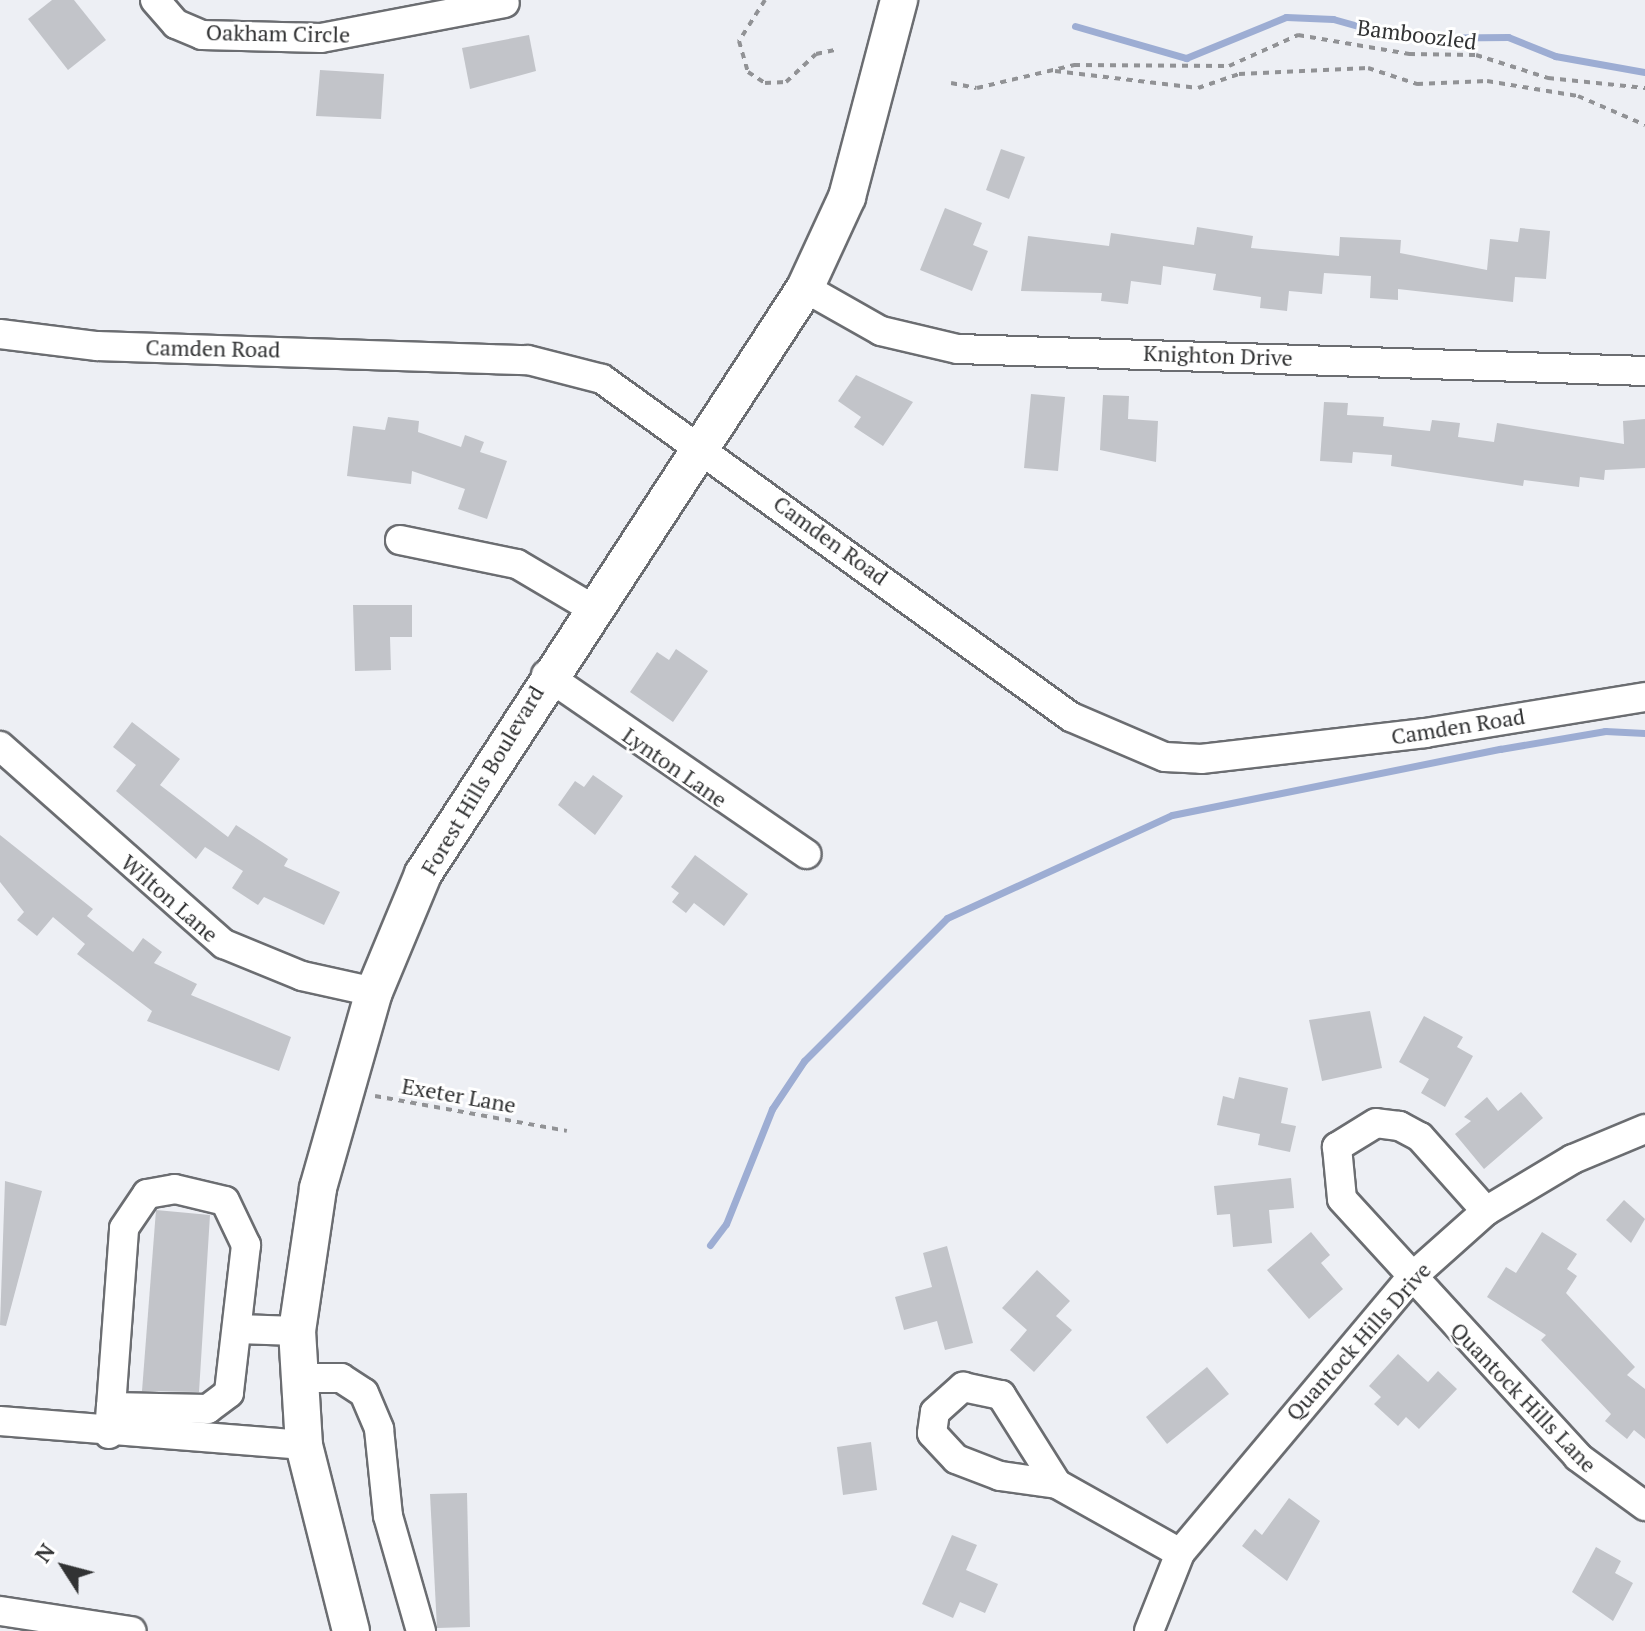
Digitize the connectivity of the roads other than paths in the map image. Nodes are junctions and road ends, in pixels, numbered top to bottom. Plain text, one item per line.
1 (155, 0) edge
2 (899, 0) edge
3 (513, 1) edge
4 (805, 288) junction
5 (0, 334) edge
6 (1645, 371) edge
7 (706, 448) junction
8 (400, 540) dead end
9 (593, 609) junction
10 (546, 675) junction
11 (1645, 697) edge
12 (0, 746) edge
13 (806, 854) dead end
14 (374, 992) junction
15 (1645, 1129) edge
16 (1486, 1211) junction
17 (1412, 1277) junction
18 (237, 1329) junction
19 (297, 1331) junction
20 (298, 1378) junction
21 (110, 1420) junction
22 (0, 1421) edge
23 (304, 1445) junction
24 (1057, 1484) dead end
25 (1645, 1506) edge
26 (1180, 1553) junction
27 (0, 1611) edge
28 (131, 1631) edge
29 (347, 1631) edge
30 (421, 1631) edge
31 (1149, 1631) edge

1 - 3 street, Oakham Circle
2 - 4 main road, Forest Hills Boulevard
4 - 6 street, Knighton Drive
4 - 7 main road, Forest Hills Boulevard
5 - 7 street, Camden Road
7 - 9 main road, Forest Hills Boulevard
7 - 11 street, Camden Road
8 - 9 street
9 - 10 main road, Forest Hills Boulevard
10 - 13 street, Lynton Lane
10 - 14 main road, Forest Hills Boulevard
12 - 14 street, Wilton Lane
14 - 19 main road, Forest Hills Boulevard
15 - 16 street, Quantock Hills Drive
16 - 17 street, Quantock Hills Drive
16 - 17 street, Quantock Hills Lane
17 - 25 street, Quantock Hills Lane
17 - 26 street, Quantock Hills Drive
18 - 19 street
18 - 21 street
18 - 21 street
19 - 20 main road, Forest Hills Boulevard
20 - 23 main road, Forest Hills Boulevard
20 - 30 street
21 - 22 street
21 - 23 street
23 - 29 main road, Forest Hills Boulevard
24 - 26 street
26 - 31 street, Quantock Hills Drive
27 - 28 street

